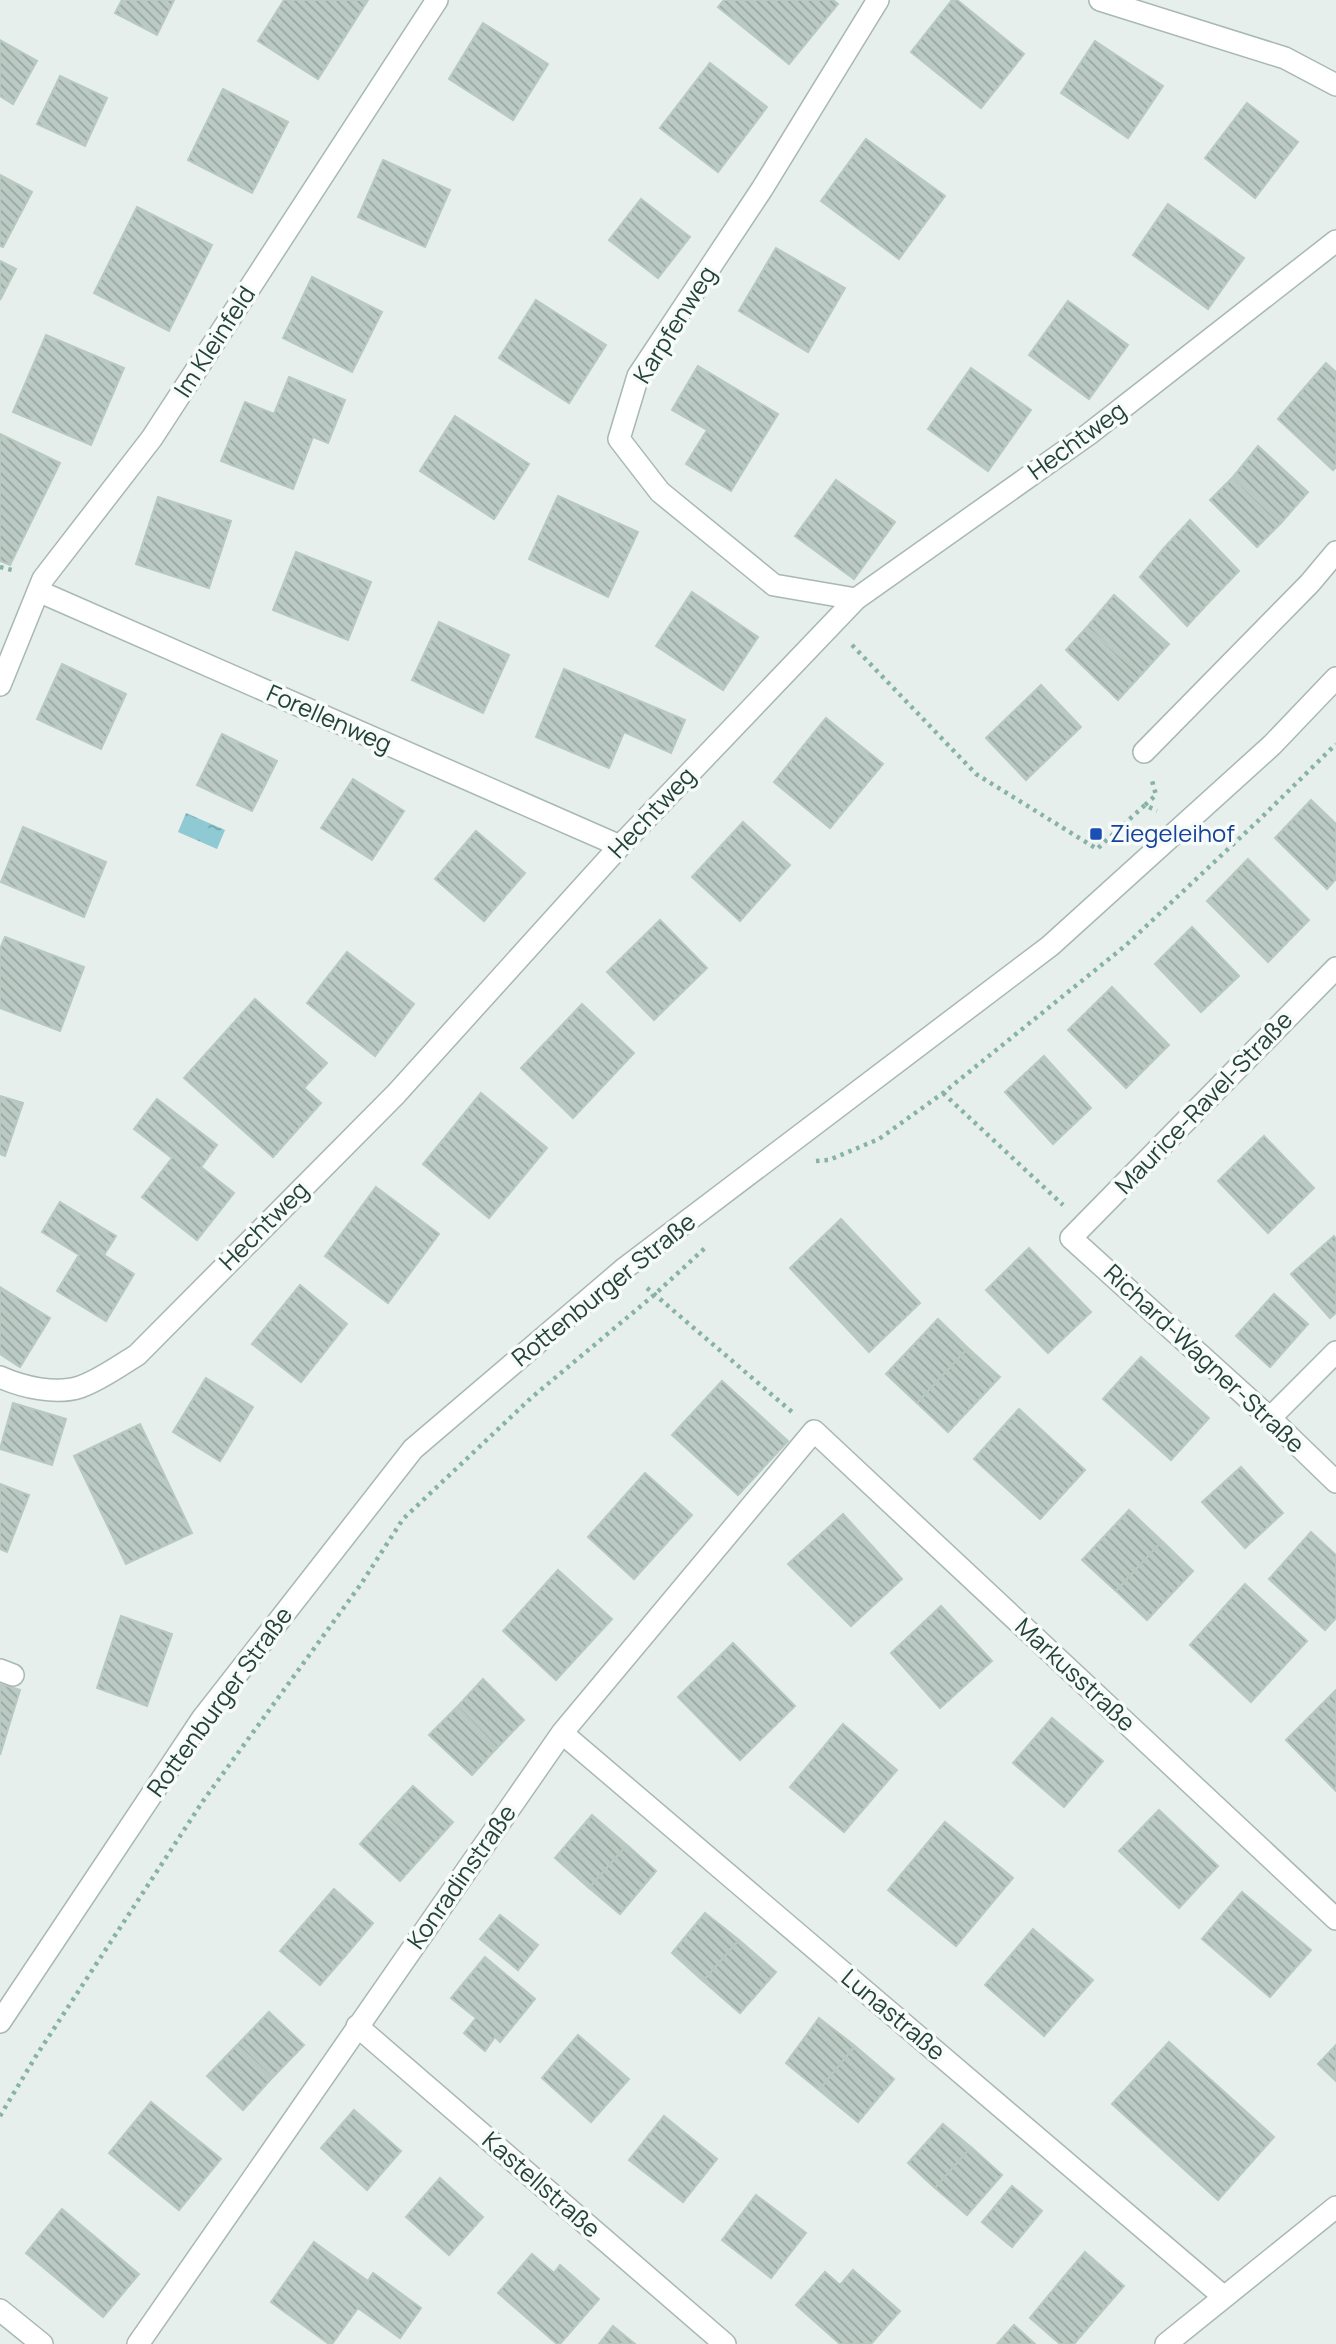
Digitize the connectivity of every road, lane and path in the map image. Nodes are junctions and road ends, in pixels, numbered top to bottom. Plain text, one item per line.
1 (437, 0) edge
2 (878, 0) edge
3 (1100, 0) edge
4 (1336, 85) edge
5 (1336, 241) edge
6 (1336, 552) edge
7 (38, 591) junction
8 (856, 599) junction
9 (832, 624) junction
10 (1336, 678) edge
11 (0, 685) edge
12 (1336, 744) edge
13 (1144, 752) dead end
14 (1183, 826) junction
15 (620, 846) junction
16 (1336, 968) edge
17 (943, 1093) junction
18 (806, 1162) dead end
19 (1077, 1231) junction
20 (715, 1239) dead end
21 (625, 1268) junction
22 (654, 1295) junction
23 (1336, 1352) edge
24 (0, 1377) edge
25 (1270, 1418) junction
26 (814, 1431) junction
27 (1336, 1482) edge
28 (562, 1733) junction
29 (1336, 1919) edge
30 (0, 2022) edge
31 (357, 2026) junction
32 (0, 2116) edge
33 (1336, 2207) edge
34 (1224, 2297) junction
35 (0, 2309) edge
36 (42, 2344) edge
37 (138, 2344) edge
38 (725, 2344) edge
39 (1166, 2344) edge

1 - 7 street, Im Kleinfeld
2 - 8 street, Karpfenweg
3 - 4 street
5 - 8 street, Hechtweg
6 - 13 street
7 - 11 street, Im Kleinfeld
7 - 15 street, Forellenweg
8 - 9 street, Hechtweg
9 - 14 path
9 - 15 street, Hechtweg
10 - 14 street, Rottenburger Straße
12 - 17 path
14 - 21 street, Rottenburger Straße
15 - 24 street, Hechtweg
16 - 19 street, Maurice-Ravel-Straße
17 - 18 path
17 - 19 path
19 - 25 street, Richard-Wagner-Straße
20 - 22 path
21 - 22 path
21 - 30 street, Rottenburger Straße
22 - 26 path
22 - 32 path
23 - 25 street
25 - 27 street, Richard-Wagner-Straße
26 - 28 street, Konradinstraße
26 - 29 street, Markusstraße
28 - 31 street, Konradinstraße
28 - 34 street, Lunastraße
31 - 37 street, Konradinstraße
31 - 38 street, Kastellstraße
33 - 34 street
34 - 39 street
35 - 36 street

